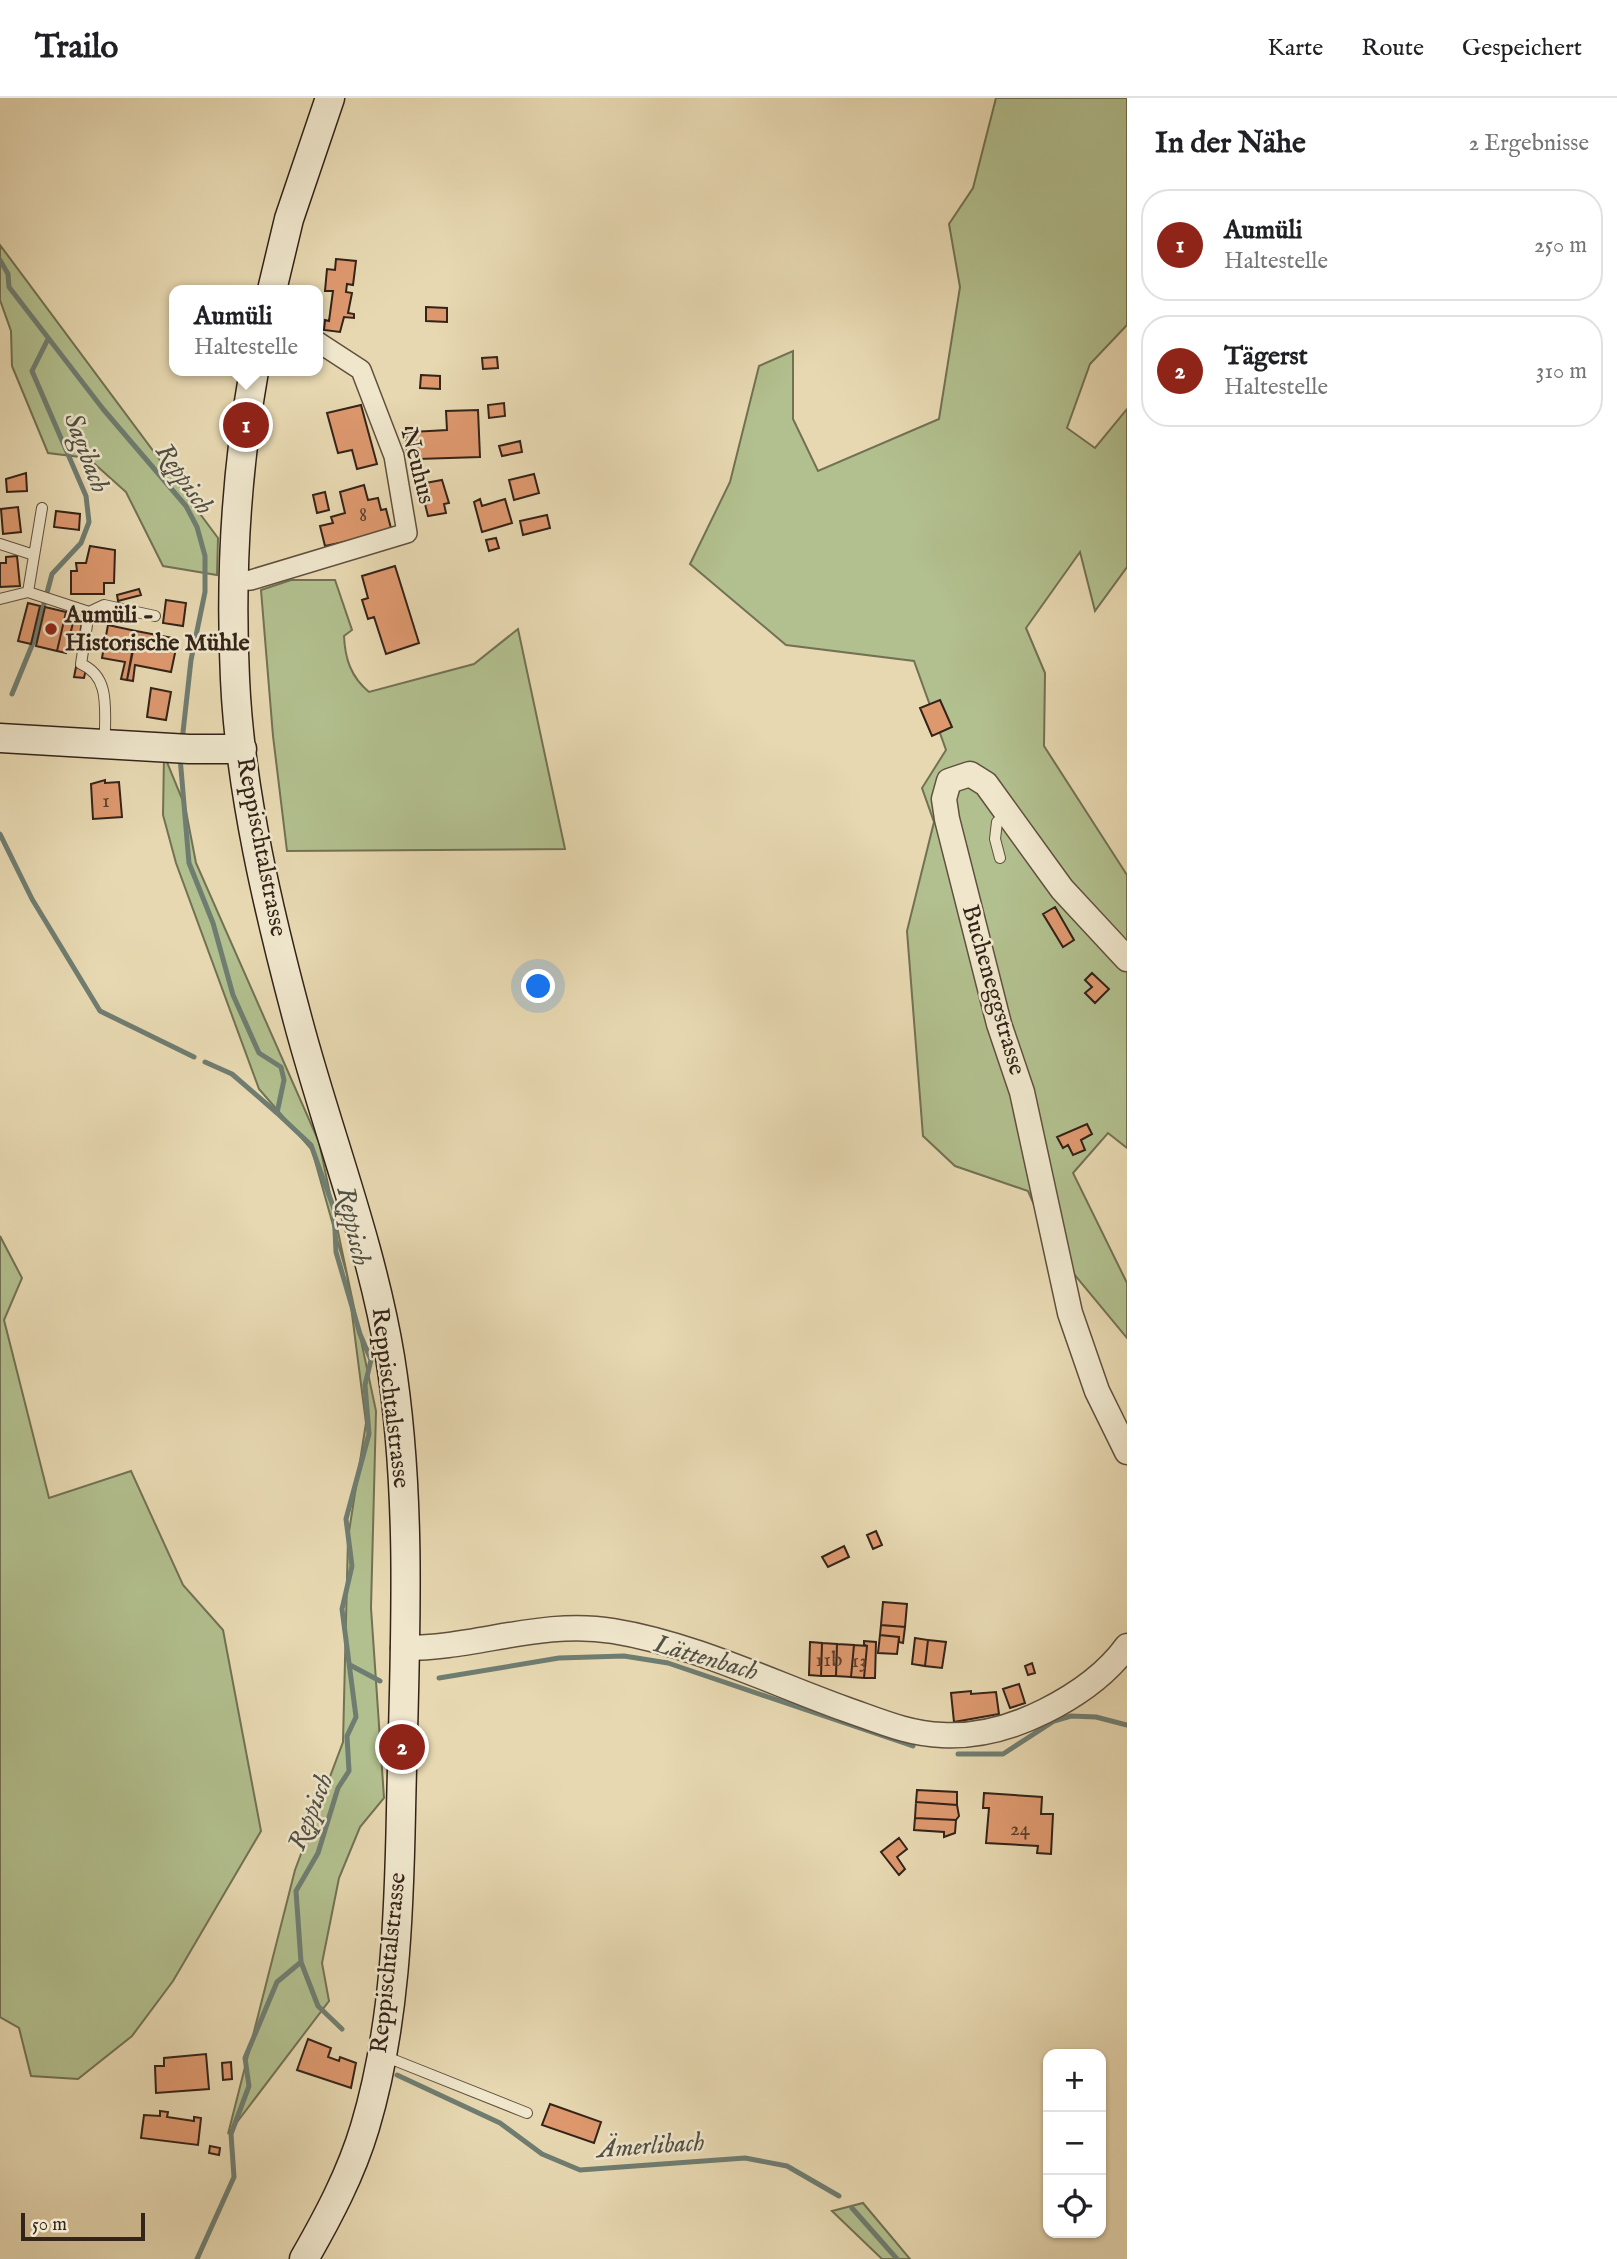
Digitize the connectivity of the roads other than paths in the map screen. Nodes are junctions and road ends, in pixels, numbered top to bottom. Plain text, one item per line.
1 (330, 98) edge
2 (273, 285) edge
3 (323, 345) edge
4 (253, 376) edge
5 (42, 508) dead end
6 (0, 544) edge
7 (34, 555) junction
8 (234, 581) junction
9 (27, 592) junction
10 (0, 598) edge
11 (89, 612) junction
12 (155, 616) dead end
13 (1, 733) edge
14 (105, 742) junction
15 (242, 749) junction
16 (1006, 814) junction
17 (1000, 858) dead end
18 (1127, 959) edge
19 (1127, 1452) edge
20 (1127, 1646) edge
21 (403, 1648) junction
22 (381, 2056) junction
23 (527, 2113) dead end
24 (304, 2259) edge

1 - 2 main road
3 - 8 street, Neuhus
4 - 8 main road, Reppischtalstrasse
5 - 7 lane
6 - 7 lane
7 - 9 lane
8 - 15 main road, Reppischtalstrasse
9 - 10 lane
9 - 11 lane
11 - 12 lane
11 - 14 lane
13 - 14 main road
14 - 15 main road
15 - 21 main road, Reppischtalstrasse
16 - 17 lane
16 - 18 street, Bucheneggstrasse
16 - 19 street, Bucheneggstrasse
20 - 21 street
21 - 22 main road, Reppischtalstrasse
22 - 23 lane
22 - 24 main road, Reppischtalstrasse

